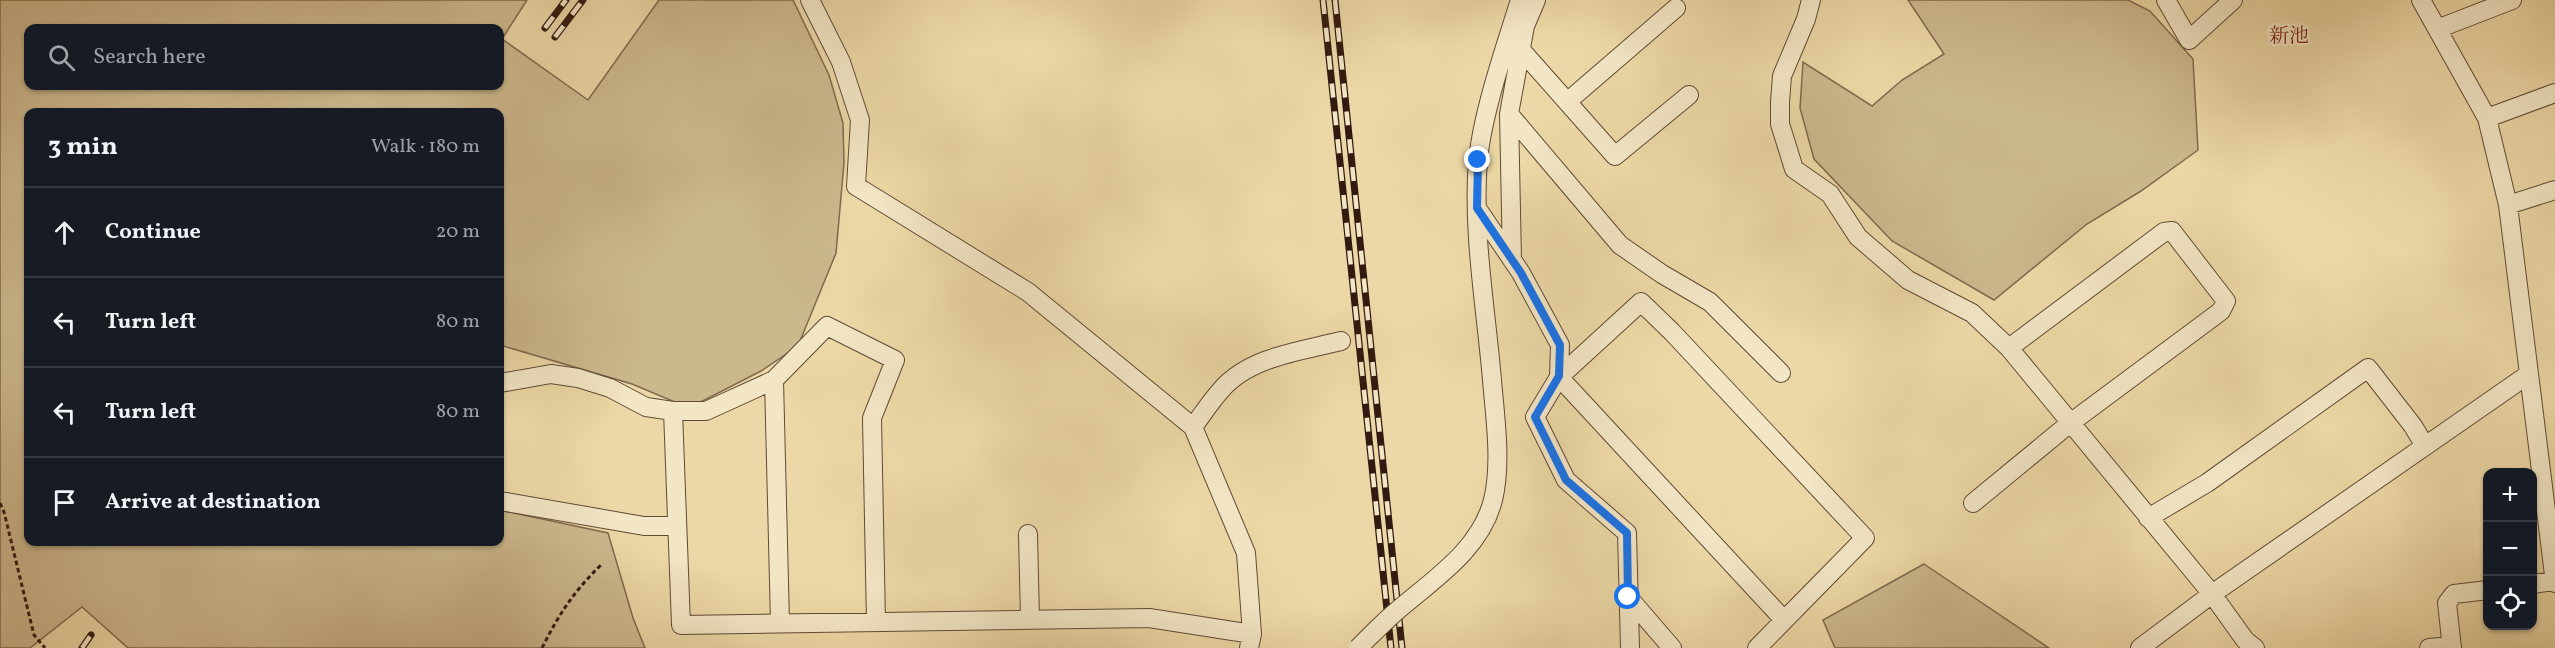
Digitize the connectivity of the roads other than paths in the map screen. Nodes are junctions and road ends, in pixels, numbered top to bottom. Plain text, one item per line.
1 (810, 0) edge
2 (1520, 0) edge
3 (1536, 0) edge
4 (1811, 0) edge
5 (2166, 0) edge
6 (2233, 0) edge
7 (2421, 0) edge
8 (2512, 0) edge
9 (1676, 8) dead end
10 (2437, 28) junction
11 (1522, 51) junction
12 (2555, 93) edge
13 (1689, 95) dead end
14 (1567, 102) junction
15 (1509, 114) junction
16 (2487, 118) junction
17 (2555, 190) edge
18 (2508, 205) junction
19 (1477, 208) junction
20 (1512, 260) junction
21 (1341, 341) dead end
22 (2009, 348) junction
23 (1781, 373) dead end
24 (2529, 374) junction
25 (1559, 376) junction
26 (774, 380) junction
27 (504, 382) edge
28 (673, 411) junction
29 (2069, 423) junction
30 (1193, 427) junction
31 (2425, 446) junction
32 (504, 502) edge
33 (1973, 503) dead end
34 (2148, 518) junction
35 (677, 526) junction
36 (1028, 534) dead end
37 (2555, 582) edge
38 (2537, 584) edge
39 (2483, 590) edge
40 (2212, 594) junction
41 (1628, 597) junction
42 (1030, 620) junction
43 (1784, 620) junction
44 (876, 622) junction
45 (780, 623) junction
46 (1251, 641) edge
47 (2452, 647) edge
48 (1358, 648) edge
49 (1630, 648) edge
50 (1672, 648) edge
51 (1757, 648) edge
52 (2140, 648) edge
53 (2255, 648) edge
54 (2429, 648) edge

1 - 30 street
2 - 19 street
3 - 11 street
4 - 22 street
5 - 6 street
7 - 10 street
8 - 10 street
9 - 14 street
10 - 16 street
11 - 14 street
11 - 15 street
12 - 16 street
13 - 14 street
15 - 20 street
15 - 23 street
16 - 18 street
17 - 18 street
18 - 24 street
19 - 20 street
19 - 48 street, bridge
20 - 25 street
21 - 30 street
22 - 29 street
22 - 29 street
24 - 31 street
24 - 37 street
25 - 41 street
25 - 43 street
25 - 43 street
26 - 28 street
26 - 44 street
26 - 45 street
27 - 28 street
28 - 35 street
29 - 33 street
29 - 34 street
30 - 46 street
31 - 34 street
31 - 40 street
32 - 35 street
34 - 40 street
35 - 45 street
36 - 42 street
37 - 38 street
39 - 47 street
40 - 52 street
40 - 53 street
41 - 49 street
41 - 50 street
42 - 44 street
42 - 46 street
43 - 51 street
44 - 45 street
47 - 54 street

